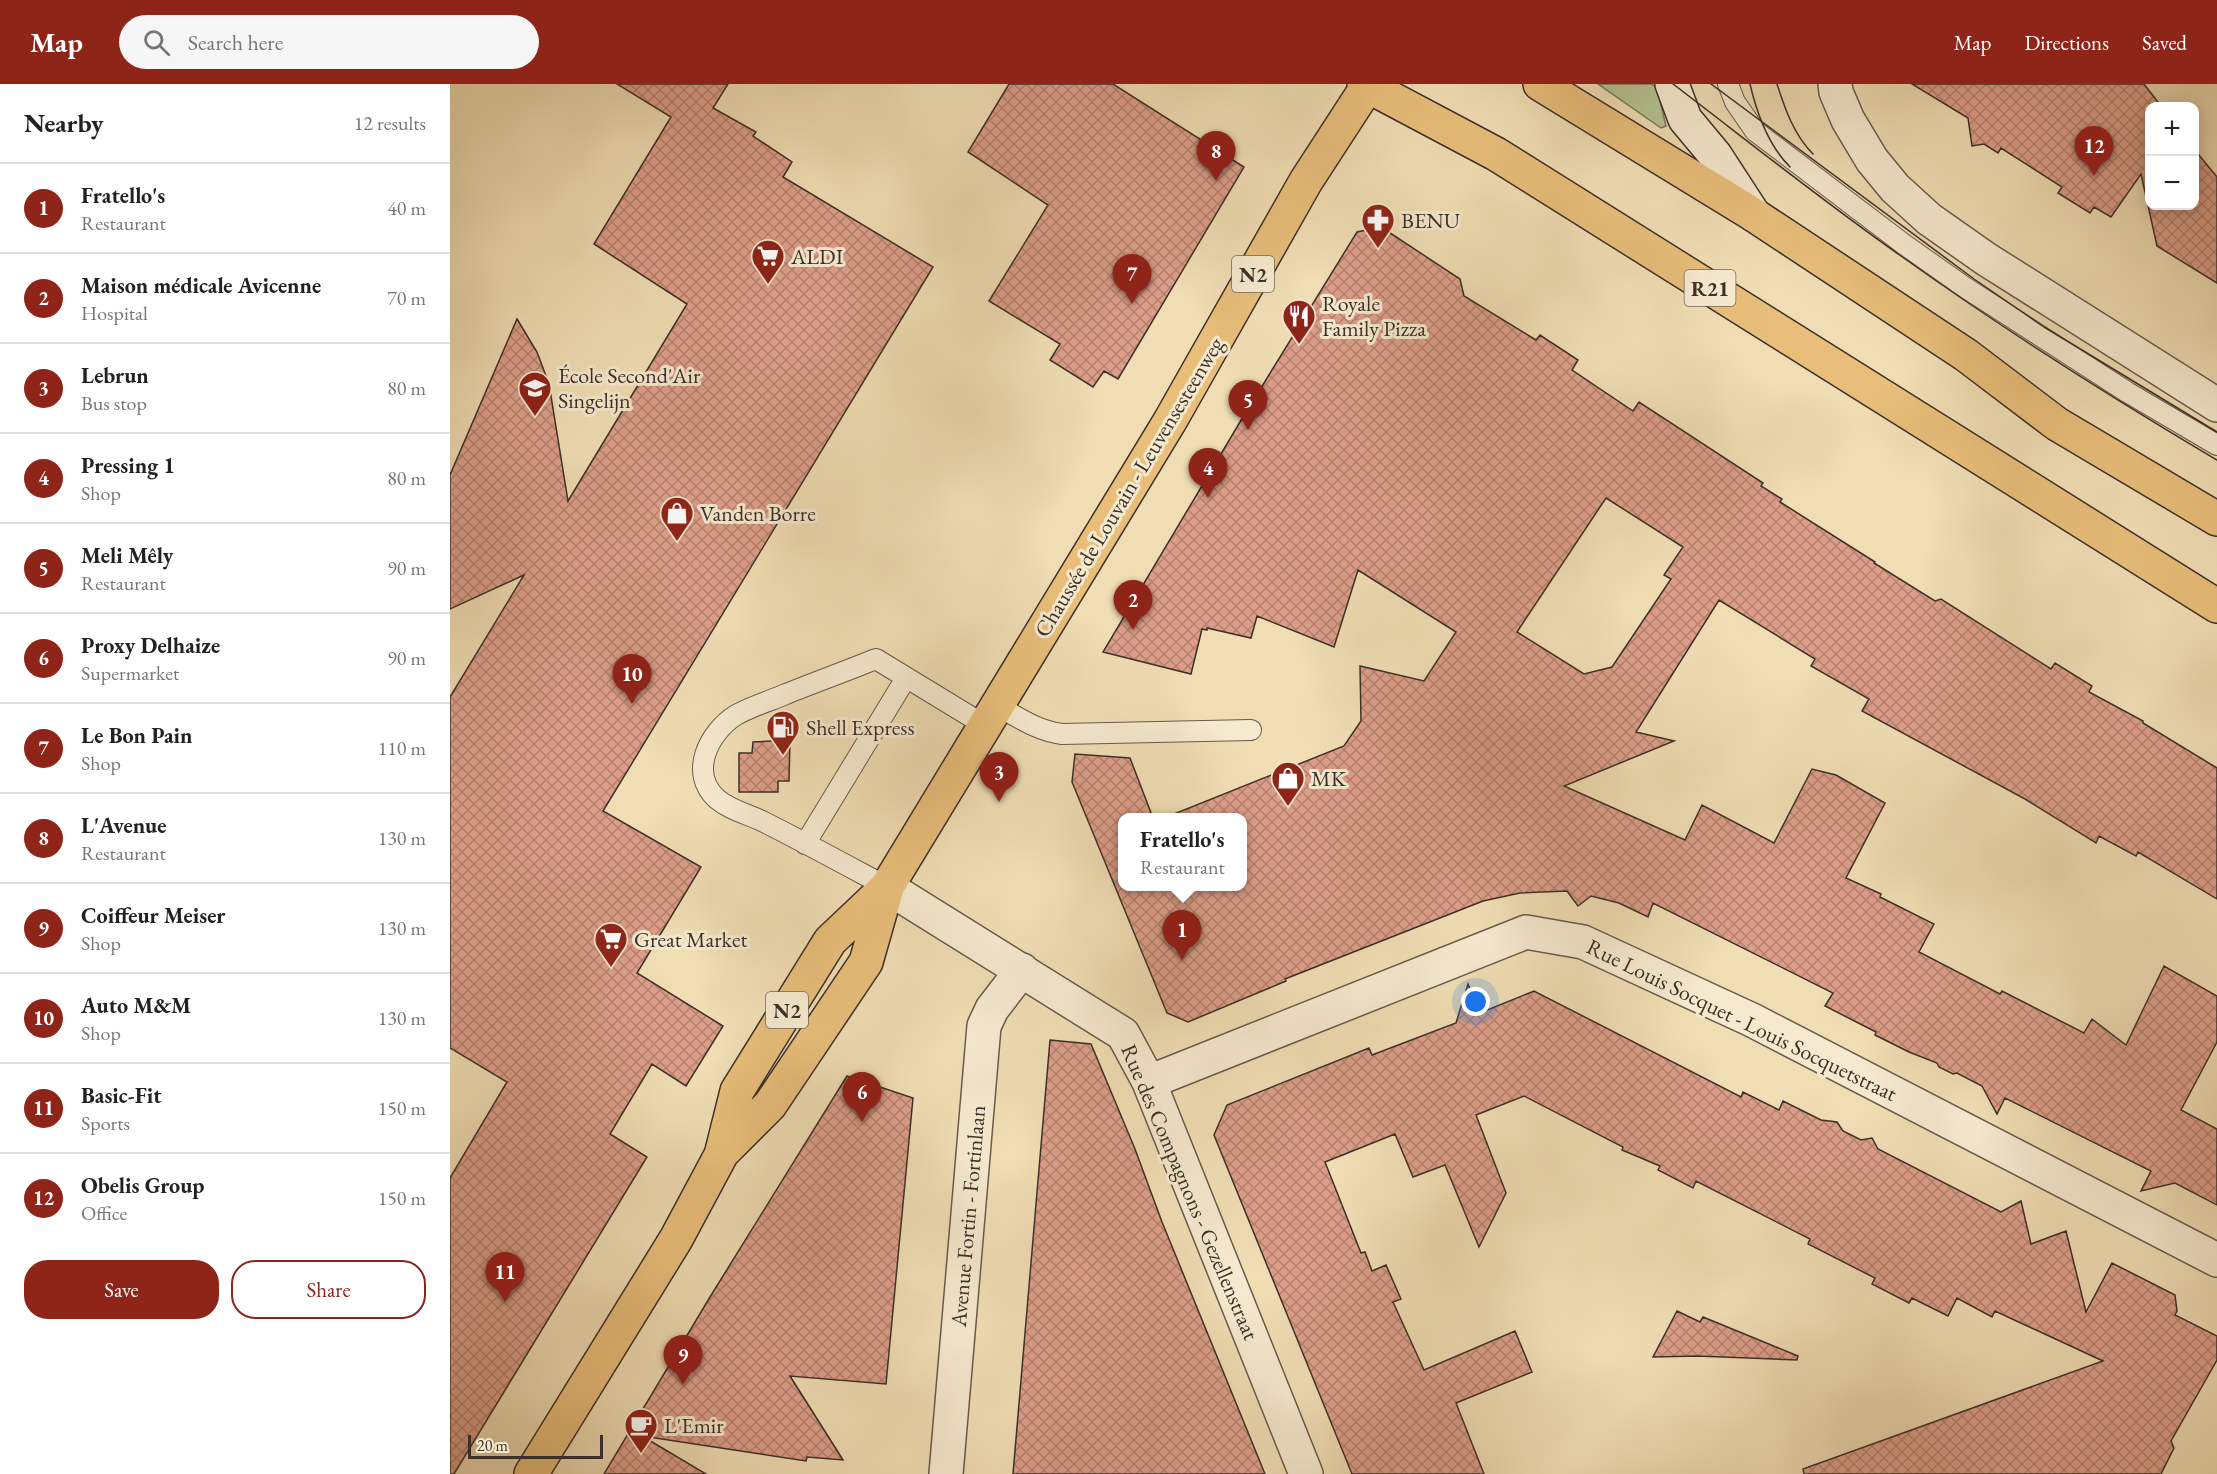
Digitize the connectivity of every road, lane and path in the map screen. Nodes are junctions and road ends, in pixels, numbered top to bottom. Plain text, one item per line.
1 (1540, 84) edge
2 (1672, 84) edge
3 (1728, 84) edge
4 (1835, 84) edge
5 (1367, 85) edge
6 (1754, 215) junction
7 (2217, 405) edge
8 (2217, 445) edge
9 (2217, 519) edge
10 (2217, 606) edge
11 (906, 678) junction
12 (992, 716) junction
13 (1251, 730) dead end
14 (806, 844) junction
15 (888, 887) junction
16 (1022, 970) junction
17 (1149, 1082) junction
18 (2217, 1260) edge
19 (531, 1474) edge
20 (946, 1474) edge
21 (1306, 1474) edge

1 - 6 main road
2 - 6 street
3 - 8 lane
4 - 7 street
5 - 10 main road, R21
5 - 12 main road, Chaussée de Louvain - Leuvensesteenweg / N2
6 - 9 main road
11 - 12 lane
11 - 14 lane
11 - 14 lane
12 - 13 lane
12 - 15 main road, Chaussée de Louvain - Leuvensesteenweg / N2
14 - 15 lane
15 - 16 street, Rue des Compagnons - Gezellenstraat
15 - 19 main road, Chaussée de Louvain - Leuvensesteenweg / N2
16 - 17 street, Rue des Compagnons - Gezellenstraat
16 - 20 street, Avenue Fortin - Fortinlaan
17 - 18 street, Rue Louis Socquet - Louis Socquetstraat
17 - 21 street, Rue des Compagnons - Gezellenstraat

